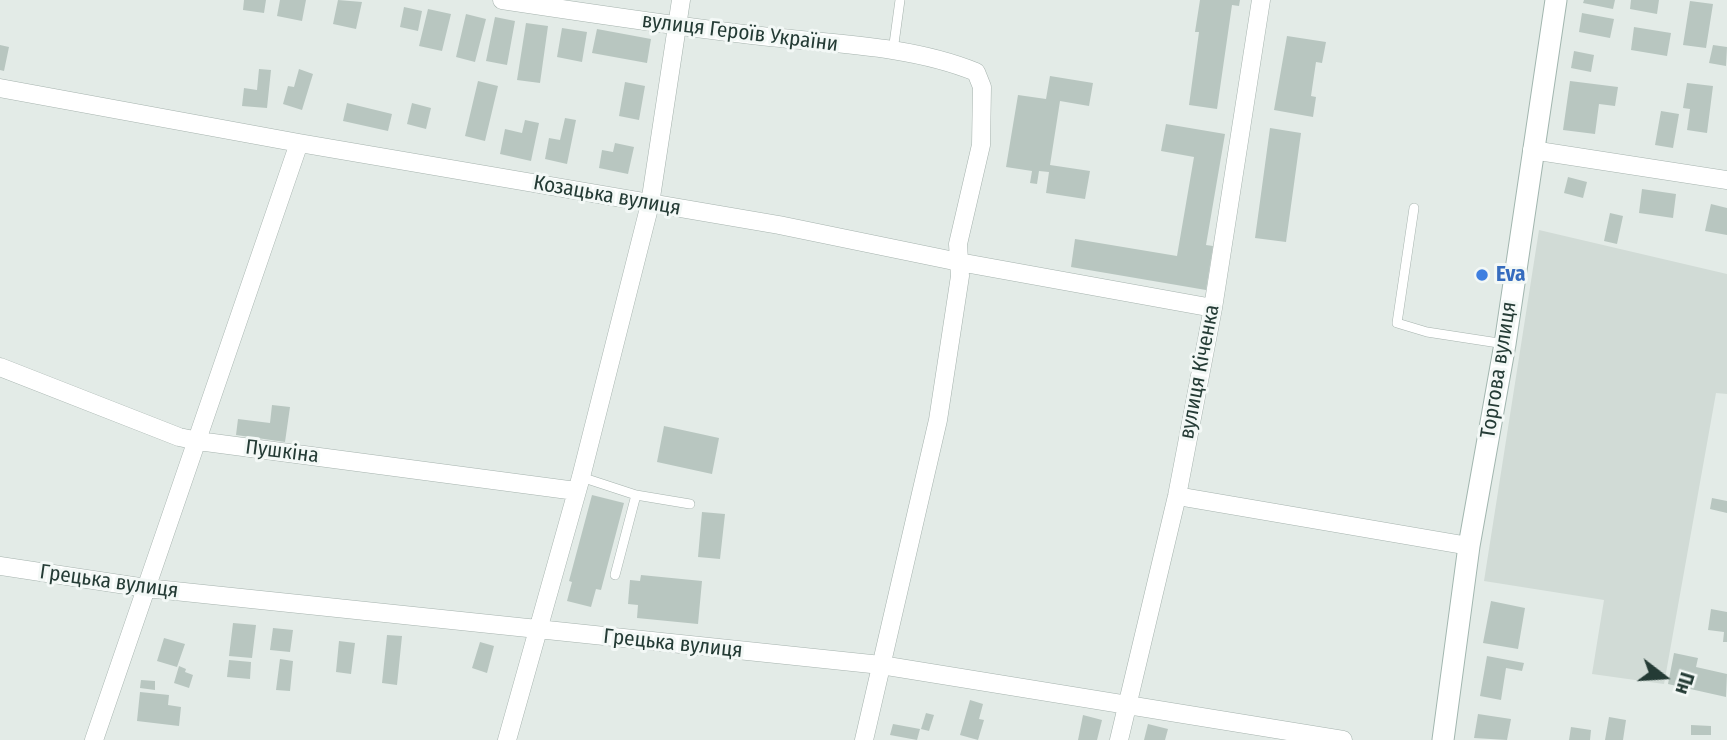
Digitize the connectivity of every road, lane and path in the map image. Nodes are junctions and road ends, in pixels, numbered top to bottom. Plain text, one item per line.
1 (502, 0) edge
2 (681, 0) edge
3 (900, 0) edge
4 (1261, 0) edge
5 (1556, 0) edge
6 (677, 27) junction
7 (893, 51) junction
8 (0, 88) edge
9 (299, 143) junction
10 (1532, 150) junction
11 (1727, 180) edge
12 (650, 204) junction
13 (1414, 208) dead end
14 (959, 262) junction
15 (1213, 308) junction
16 (1504, 344) junction
17 (0, 367) edge
18 (198, 442) junction
19 (578, 484) junction
20 (636, 495) junction
21 (1177, 496) junction
22 (690, 504) dead end
23 (1469, 546) junction
24 (0, 566) edge
25 (615, 575) dead end
26 (146, 589) junction
27 (536, 631) junction
28 (881, 665) junction
29 (1128, 705) junction
30 (94, 740) edge
31 (507, 740) edge
32 (864, 740) edge
33 (1119, 740) edge
34 (1343, 740) edge
35 (1443, 740) edge

1 - 6 street, вулиця Героїв України
2 - 6 street
3 - 7 lane
4 - 15 street, вулиця Кіченка
5 - 10 main road, Торгова вулиця
6 - 7 street, вулиця Героїв України
6 - 12 street
7 - 14 street, вулиця Героїв України
8 - 9 street, Козацька вулиця
9 - 12 street, Козацька вулиця
9 - 18 street
10 - 11 street
10 - 16 main road, Торгова вулиця
12 - 14 street, Козацька вулиця
12 - 19 street
13 - 16 lane
14 - 15 street, Козацька вулиця
14 - 28 street
15 - 21 street, вулиця Кіченка
16 - 23 main road, Торгова вулиця
17 - 18 street, Пушкіна
18 - 19 street, Пушкіна
18 - 26 street
19 - 20 lane
19 - 27 street
20 - 22 lane
20 - 25 lane
21 - 23 street
21 - 29 street, вулиця Кіченка
23 - 35 main road, Торгова вулиця
24 - 26 street, Грецька вулиця
26 - 27 street, Грецька вулиця
26 - 30 street
27 - 28 street, Грецька вулиця
27 - 31 street
28 - 29 street, Грецька вулиця
28 - 32 street
29 - 33 street, вулиця Кіченка
29 - 34 street, Грецька вулиця

